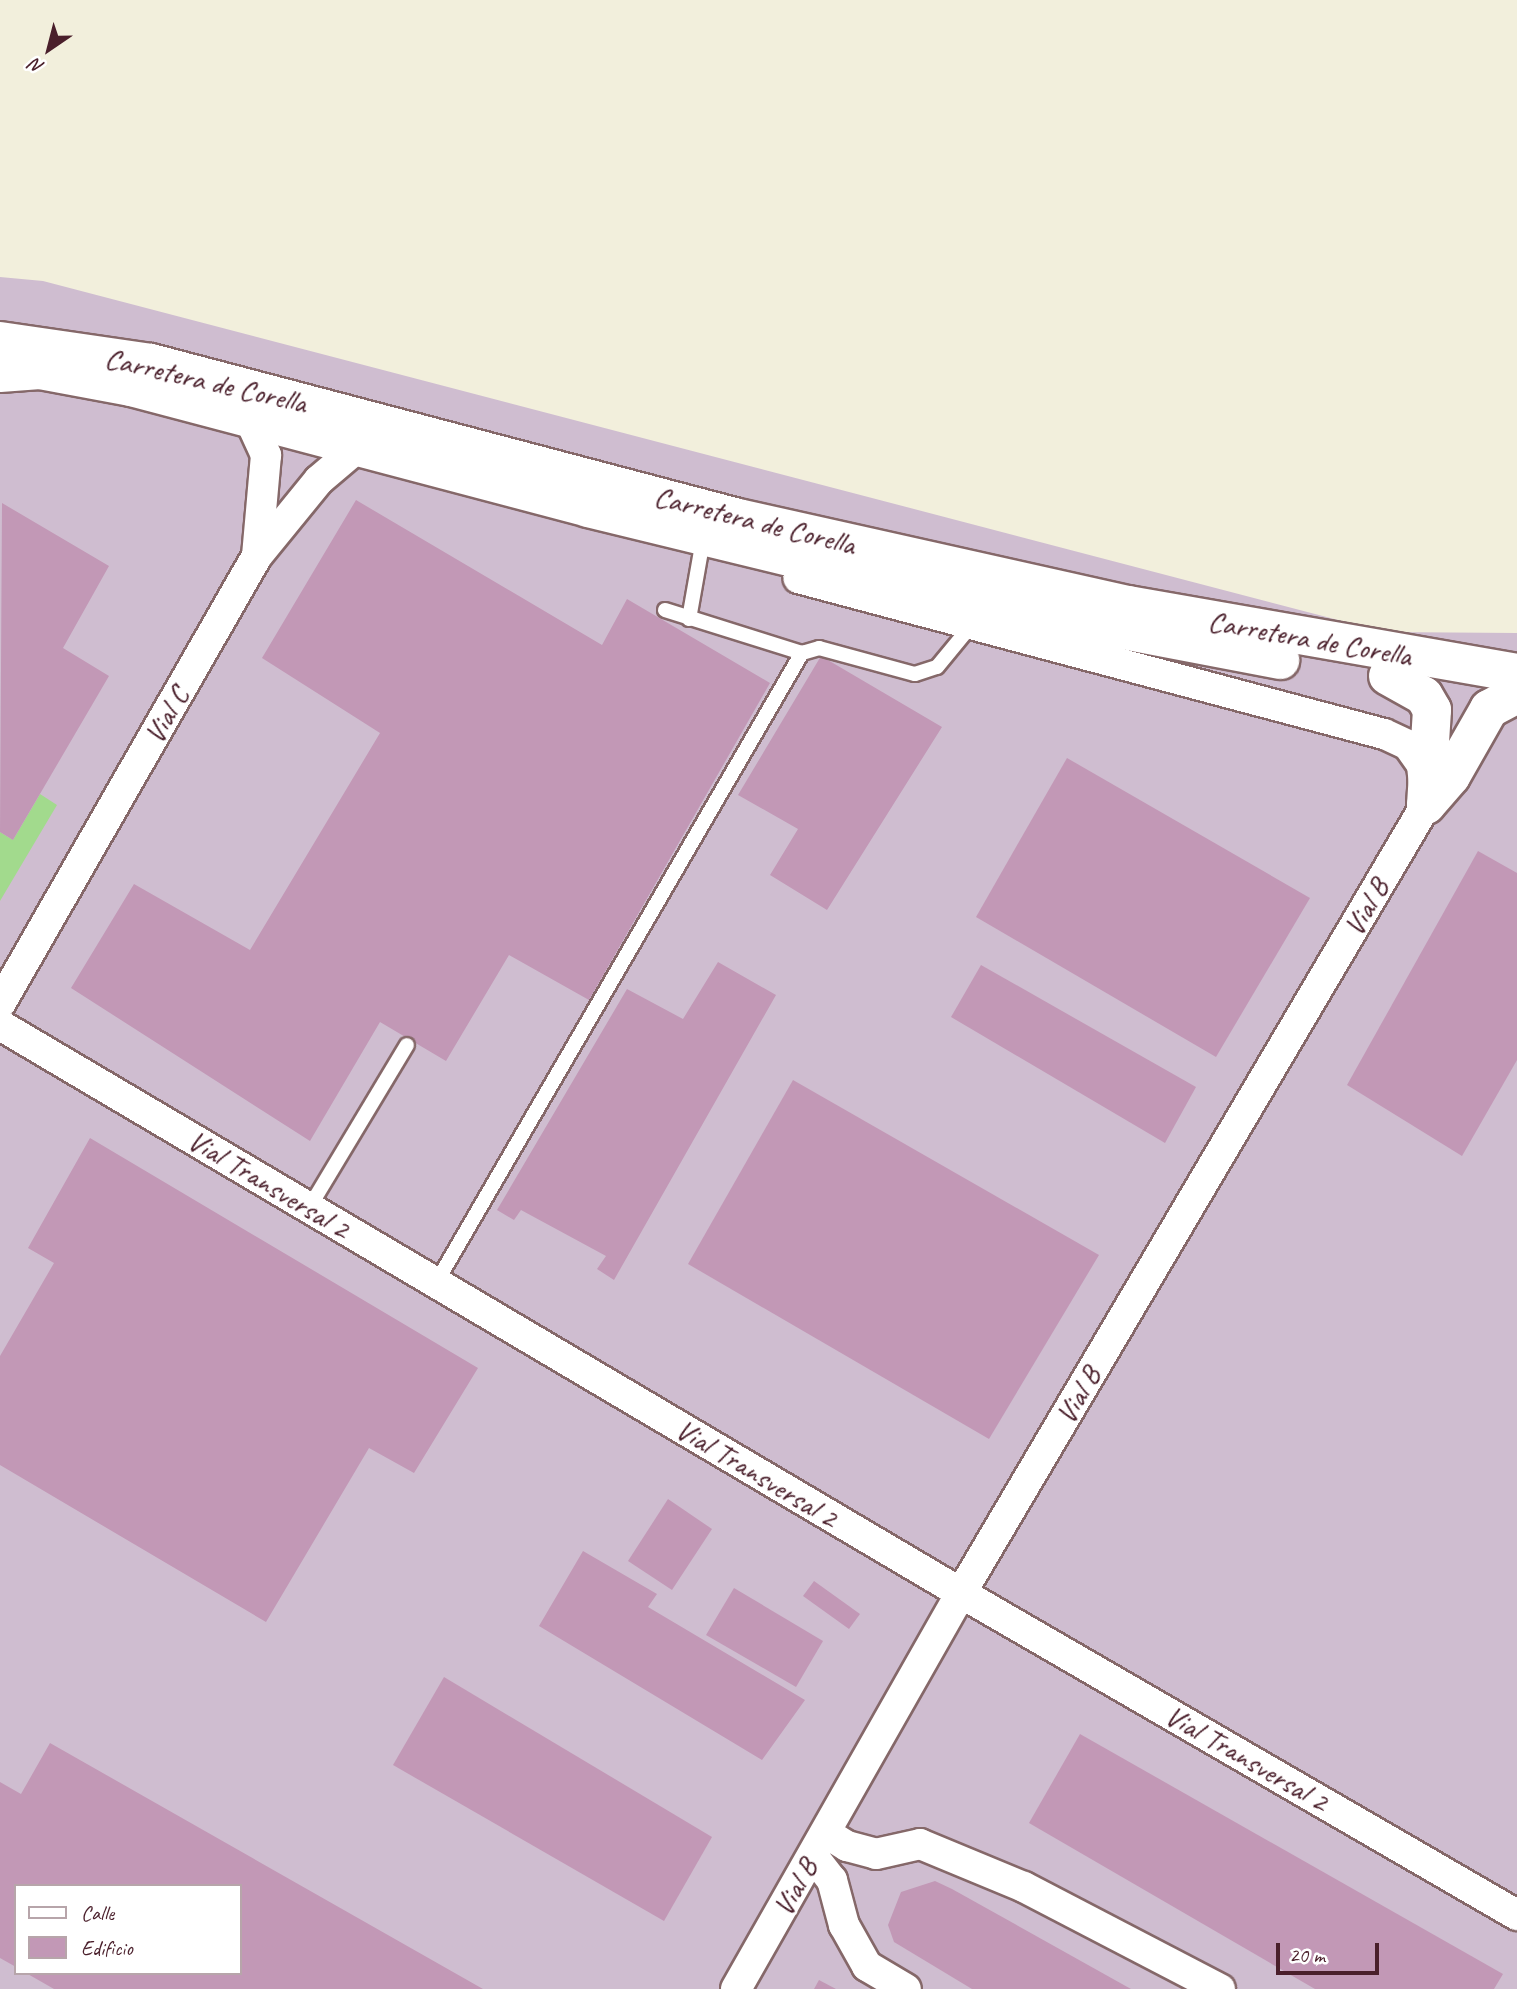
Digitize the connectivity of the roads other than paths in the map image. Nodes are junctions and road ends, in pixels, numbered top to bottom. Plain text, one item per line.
1 (0, 341) edge
2 (0, 373) edge
3 (248, 418) junction
4 (358, 447) junction
5 (588, 508) junction
6 (701, 551) junction
7 (257, 556) junction
8 (665, 610) dead end
9 (927, 614) junction
10 (689, 619) junction
11 (970, 627) junction
12 (802, 653) junction
13 (1273, 659) junction
14 (1517, 673) edge
15 (1388, 676) junction
16 (1517, 692) edge
17 (1426, 805) junction
18 (0, 1004) edge
19 (0, 1025) edge
20 (407, 1045) dead end
21 (309, 1209) junction
22 (436, 1283) junction
23 (961, 1593) junction
24 (820, 1844) junction
25 (1517, 1915) edge
26 (736, 1989) edge
27 (906, 1989) edge
28 (1220, 1989) edge

1 - 14 main road, Carretera de Corella
2 - 3 main road, Carretera de Corella
3 - 4 main road, Carretera de Corella
3 - 7 street
4 - 5 main road, Carretera de Corella
4 - 7 street, Vial C
5 - 6 street, Carretera de Corella
5 - 13 main road, Carretera de Corella
6 - 9 street, Carretera de Corella
6 - 10 lane
7 - 18 street, Vial C
8 - 10 lane
9 - 11 street, Carretera de Corella
9 - 13 main road
10 - 12 lane
11 - 12 lane
11 - 17 street, Carretera de Corella
12 - 22 lane
13 - 15 main road, Carretera de Corella
15 - 16 main road, Carretera de Corella
15 - 17 main road
16 - 17 main road
17 - 23 street, Vial B
19 - 21 street, Vial Transversal 2
20 - 21 lane
21 - 22 street, Vial Transversal 2
22 - 23 street, Vial Transversal 2
23 - 24 street, Vial B
23 - 25 street, Vial Transversal 2
24 - 26 street, Vial B
24 - 27 street
24 - 28 street

